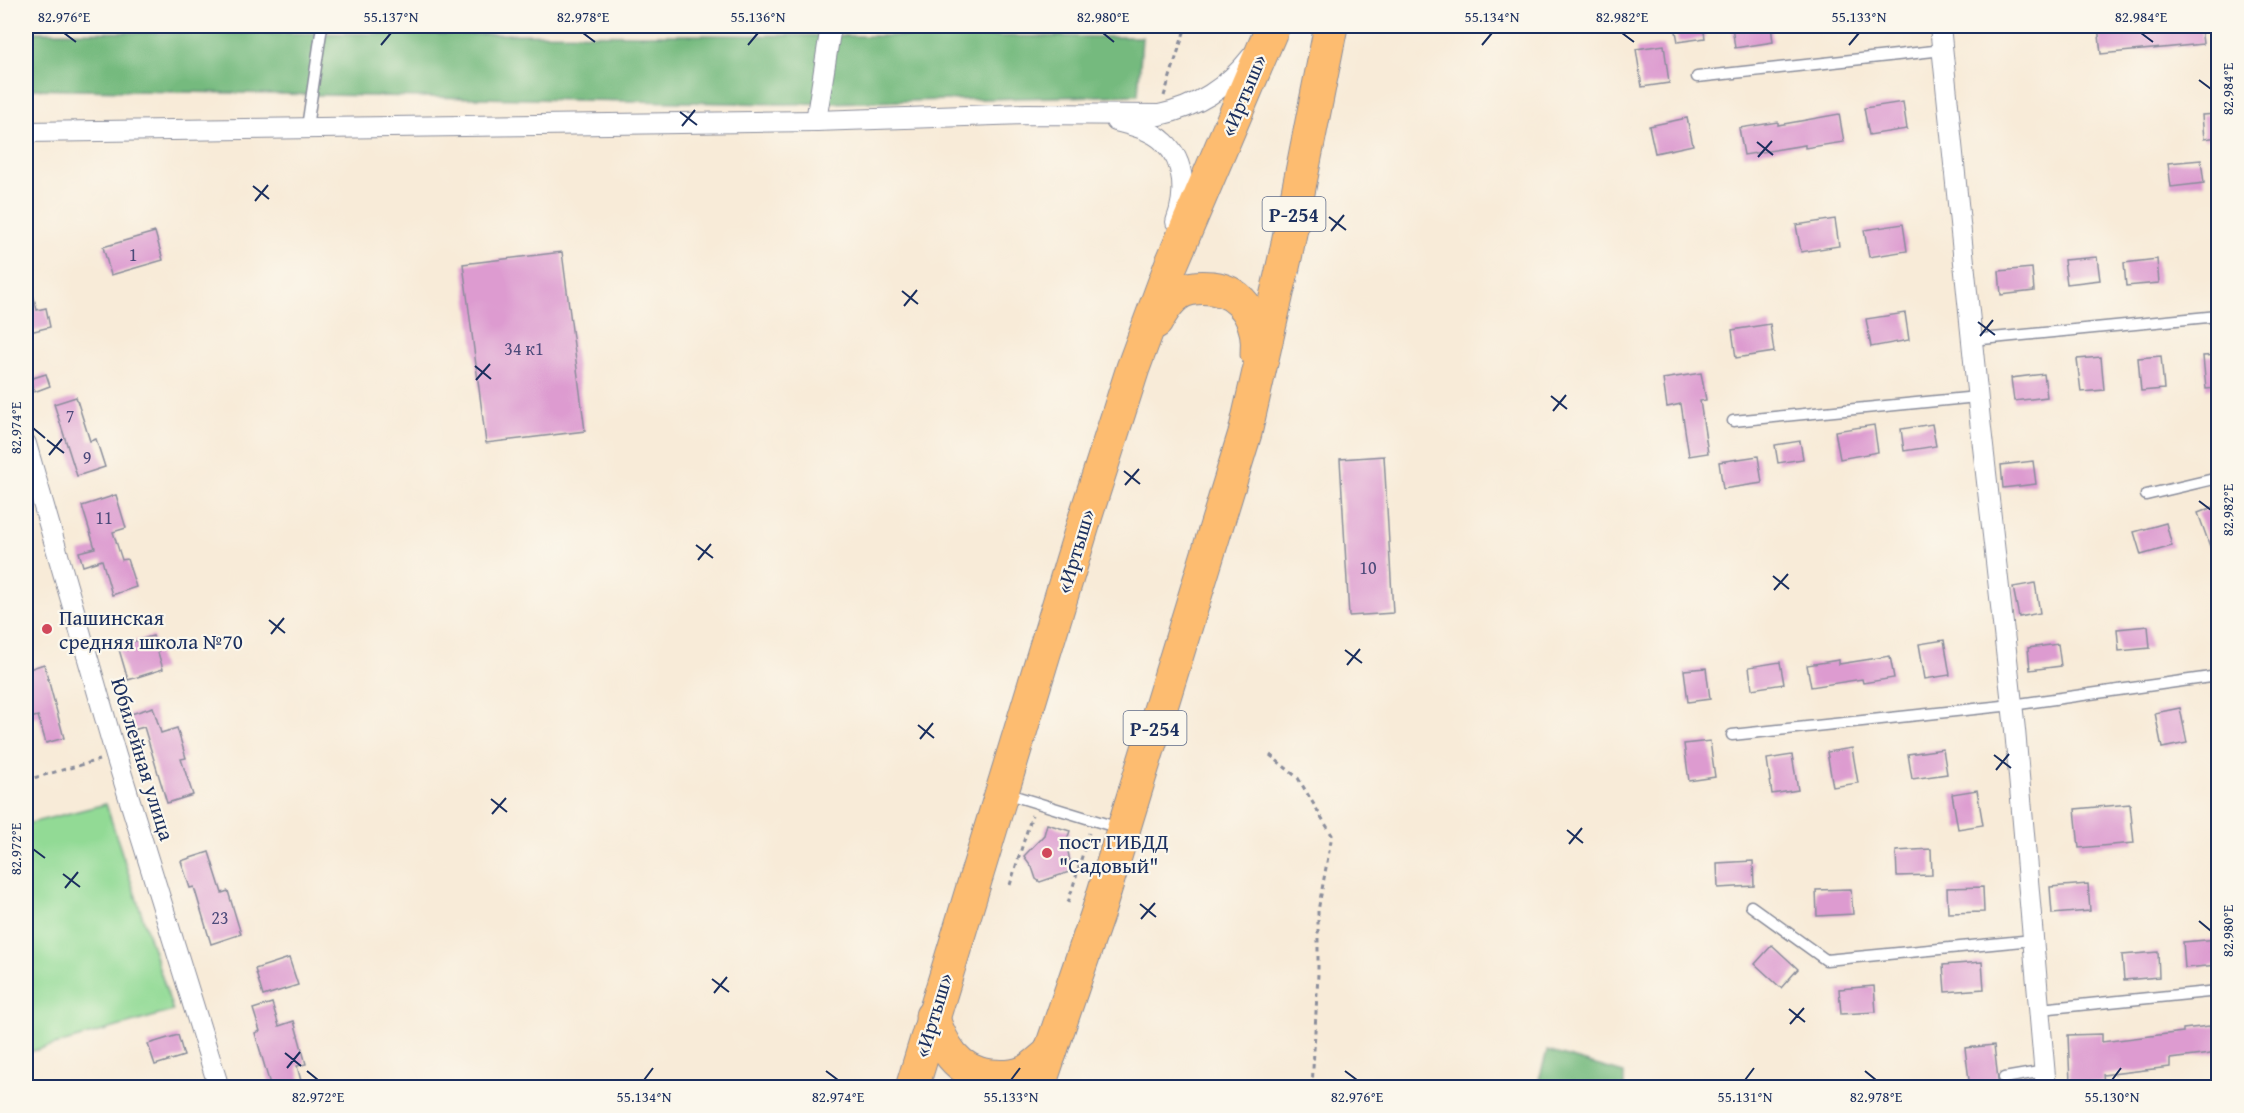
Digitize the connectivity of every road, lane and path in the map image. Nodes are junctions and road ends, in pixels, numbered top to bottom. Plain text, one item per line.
1 (322, 26) edge
2 (831, 26) edge
3 (1186, 26) edge
4 (1272, 26) edge
5 (1331, 26) edge
6 (1940, 26) edge
7 (1943, 50) junction
8 (1697, 77) dead end
9 (1088, 114) junction
10 (1159, 115) junction
11 (816, 121) junction
12 (307, 127) junction
13 (26, 132) edge
14 (2218, 316) edge
15 (1972, 340) junction
16 (1133, 368) junction
17 (1977, 397) junction
18 (1252, 401) junction
19 (1733, 421) dead end
20 (26, 444) edge
21 (2218, 478) edge
22 (2146, 495) dead end
23 (1086, 515) junction
24 (2218, 676) edge
25 (2012, 705) junction
26 (1732, 735) dead end
27 (1270, 755) dead end
28 (116, 756) junction
29 (26, 780) edge
30 (1002, 792) junction
31 (1037, 802) junction
32 (1093, 820) junction
33 (1124, 829) junction
34 (1010, 885) dead end
35 (1068, 903) dead end
36 (1752, 906) dead end
37 (2033, 940) junction
38 (2218, 991) edge
39 (2040, 1009) junction
40 (932, 1016) junction
41 (1050, 1053) junction
42 (2004, 1078) dead end
43 (2046, 1079) edge
44 (219, 1088) edge
45 (912, 1088) edge
46 (1038, 1088) edge
47 (1312, 1088) edge

1 - 12 lane
2 - 11 street
3 - 10 path
4 - 10 street
4 - 16 highway, «Иртыш»
5 - 18 highway, Р-254
6 - 7 street
7 - 8 lane
7 - 15 street
9 - 10 street
9 - 11 street
9 - 23 street
11 - 12 street
12 - 13 street
14 - 15 lane
15 - 17 street
16 - 18 highway
16 - 23 highway, «Иртыш»
17 - 19 lane
17 - 25 street
18 - 33 highway, Р-254
20 - 28 street, Юбилейная улица
21 - 22 lane
23 - 30 highway, «Иртыш»
24 - 25 lane
25 - 26 lane
25 - 37 street
27 - 47 path
28 - 29 path
28 - 44 street, Юбилейная улица
30 - 31 lane
30 - 40 highway, «Иртыш»
31 - 32 lane
31 - 34 path
32 - 33 lane
32 - 35 path
33 - 41 highway, Р-254
36 - 37 lane
37 - 39 street
38 - 39 lane
39 - 43 street
40 - 41 highway
40 - 45 highway, «Иртыш»
41 - 46 highway, Р-254
42 - 43 lane

